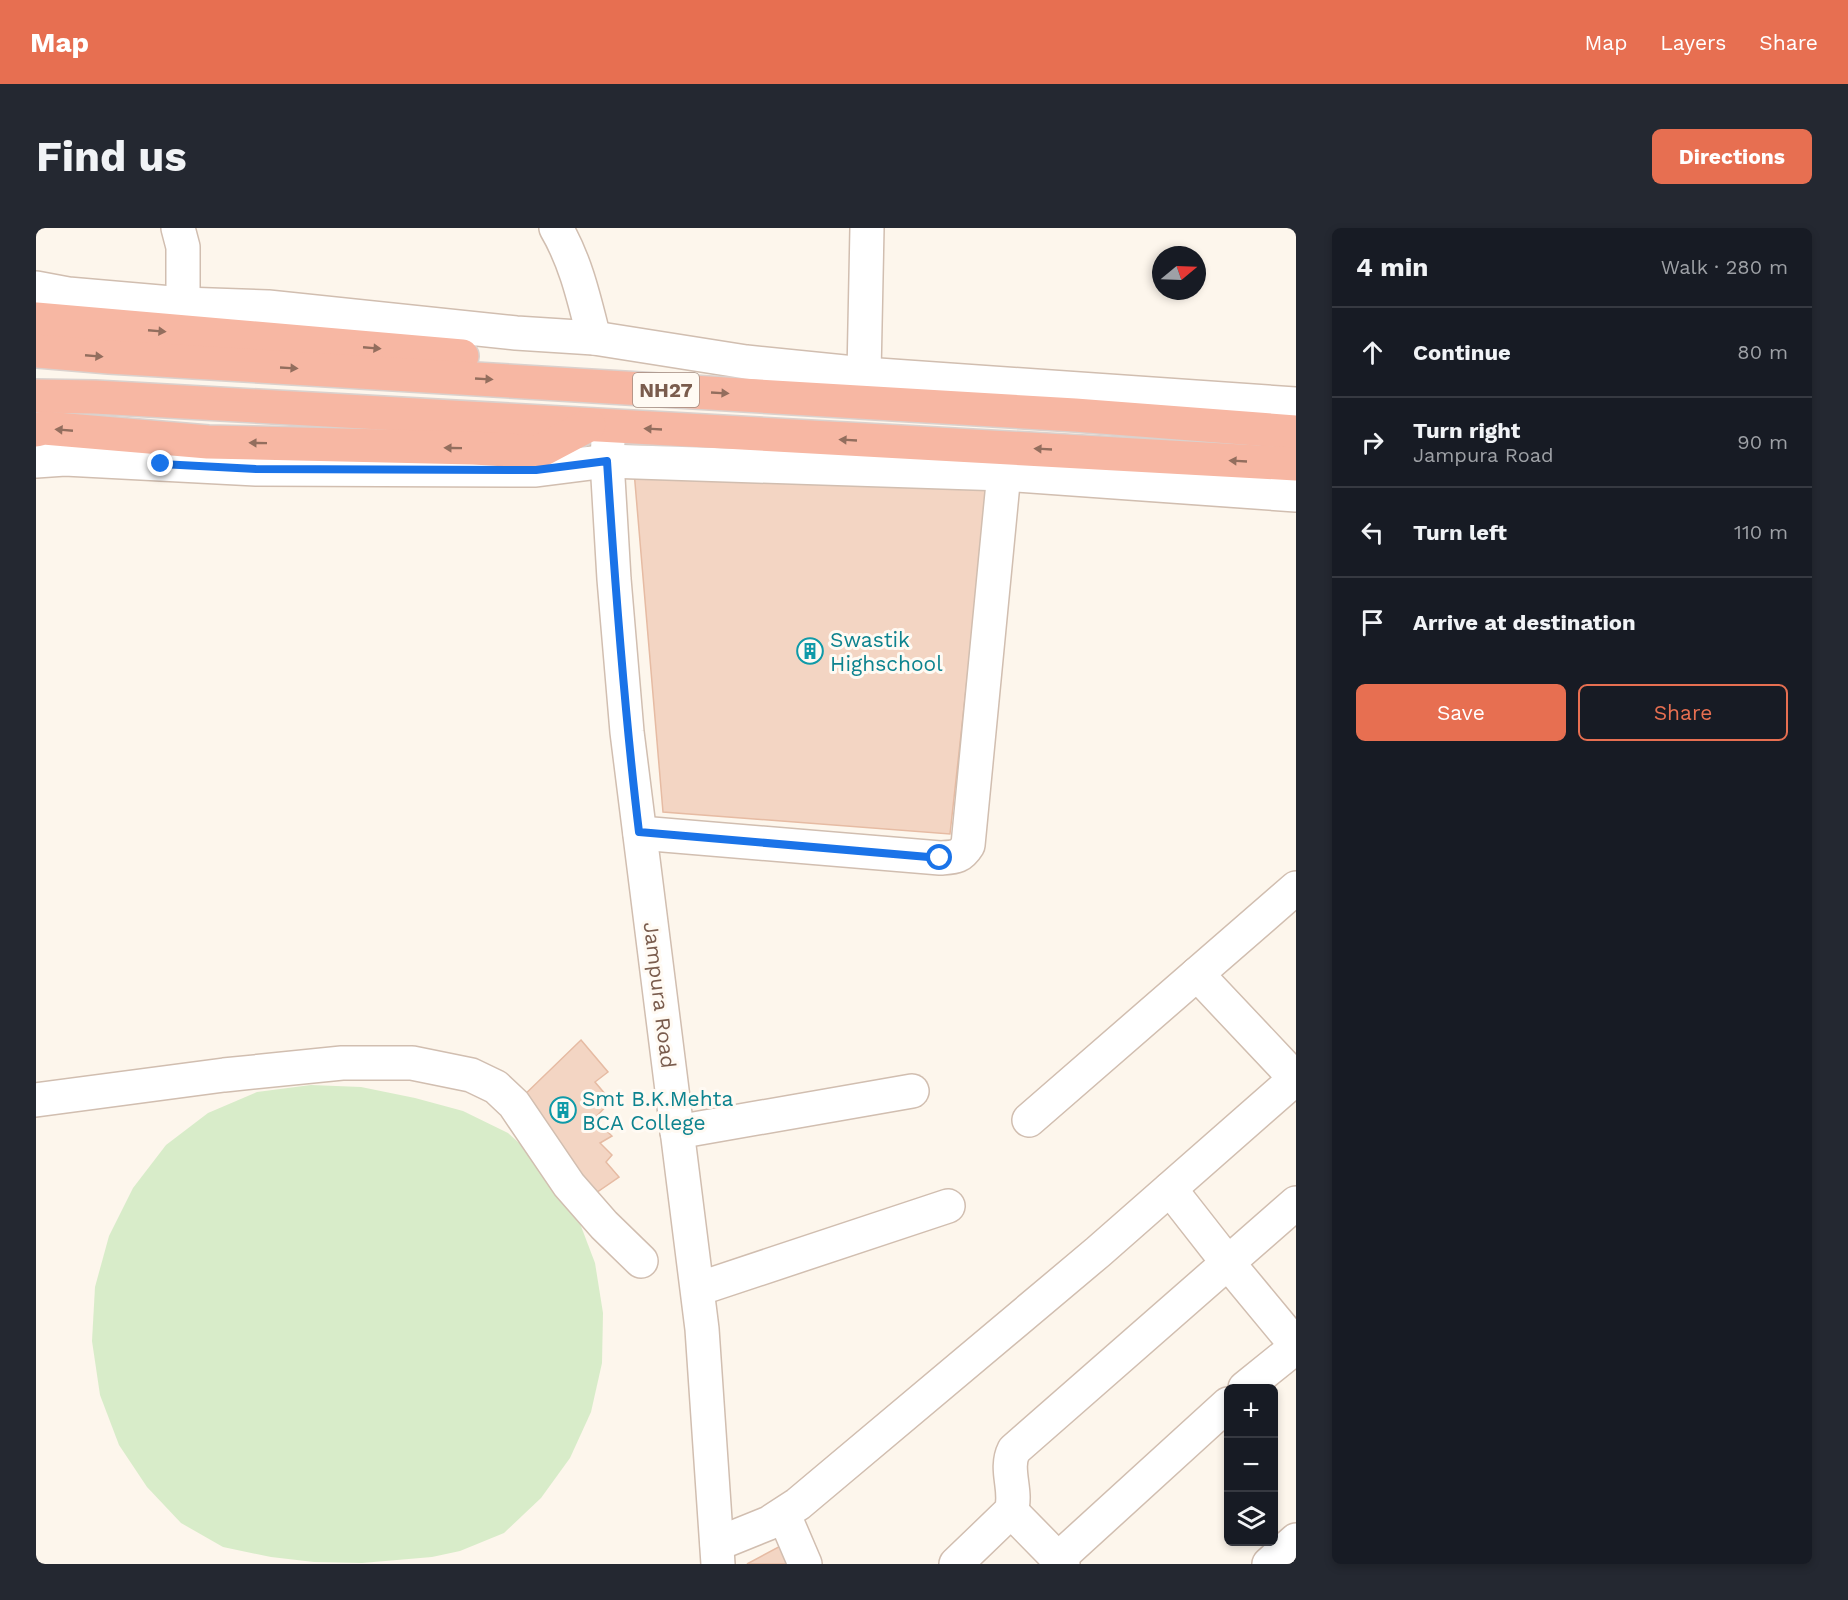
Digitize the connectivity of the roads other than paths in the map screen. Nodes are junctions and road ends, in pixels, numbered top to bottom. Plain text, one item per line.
1 (178, 228) edge
2 (556, 228) edge
3 (867, 228) edge
4 (36, 288) edge
5 (183, 304) junction
6 (36, 319) edge
7 (594, 338) junction
8 (36, 351) edge
9 (864, 374) junction
10 (579, 385) junction
11 (36, 396) edge
12 (1296, 404) edge
13 (599, 426) junction
14 (36, 429) edge
15 (1296, 432) edge
16 (36, 460) edge
17 (607, 461) junction
18 (1005, 461) junction
19 (1296, 464) edge
20 (1296, 495) edge
21 (639, 832) junction
22 (1296, 888) edge
23 (1197, 974) junction
24 (1296, 1079) edge
25 (912, 1091) dead end
26 (36, 1100) edge
27 (1029, 1120) dead end
28 (677, 1132) junction
29 (1170, 1189) junction
30 (1296, 1203) edge
31 (948, 1206) dead end
32 (641, 1261) dead end
33 (1228, 1263) junction
34 (698, 1289) junction
35 (1296, 1346) edge
36 (1251, 1384) edge
37 (1224, 1408) edge
38 (1011, 1511) junction
39 (784, 1515) junction
40 (1296, 1540) edge
41 (718, 1554) edge
42 (1060, 1562) edge
43 (805, 1564) edge
44 (956, 1564) edge
45 (1269, 1564) edge

1 - 5 street
2 - 7 street
3 - 9 street
4 - 5 street
5 - 7 street
6 -> 10 highway
7 - 9 street
8 -> 10 highway, NH27
9 - 12 street
10 -> 15 highway, NH27
11 - 13 highway, NH27
13 -> 14 highway
13 - 17 street, Jampura Road
18 -> 13 highway, NH27
16 - 17 street
17 - 18 street
17 - 21 street, Jampura Road
19 -> 18 highway, NH27
18 - 20 street
18 - 21 street
21 - 28 street, Jampura Road
22 - 23 street
23 - 24 street
23 - 27 street
24 - 29 street
25 - 28 street
26 - 32 street
28 - 34 street, Jampura Road
29 - 33 street
29 - 39 street
30 - 33 street
31 - 34 street
33 - 35 street
33 - 38 street
34 - 41 street, Jampura Road
35 - 36 street
37 - 42 street
38 - 42 street
38 - 44 street
39 - 41 street
39 - 43 street
40 - 45 street

